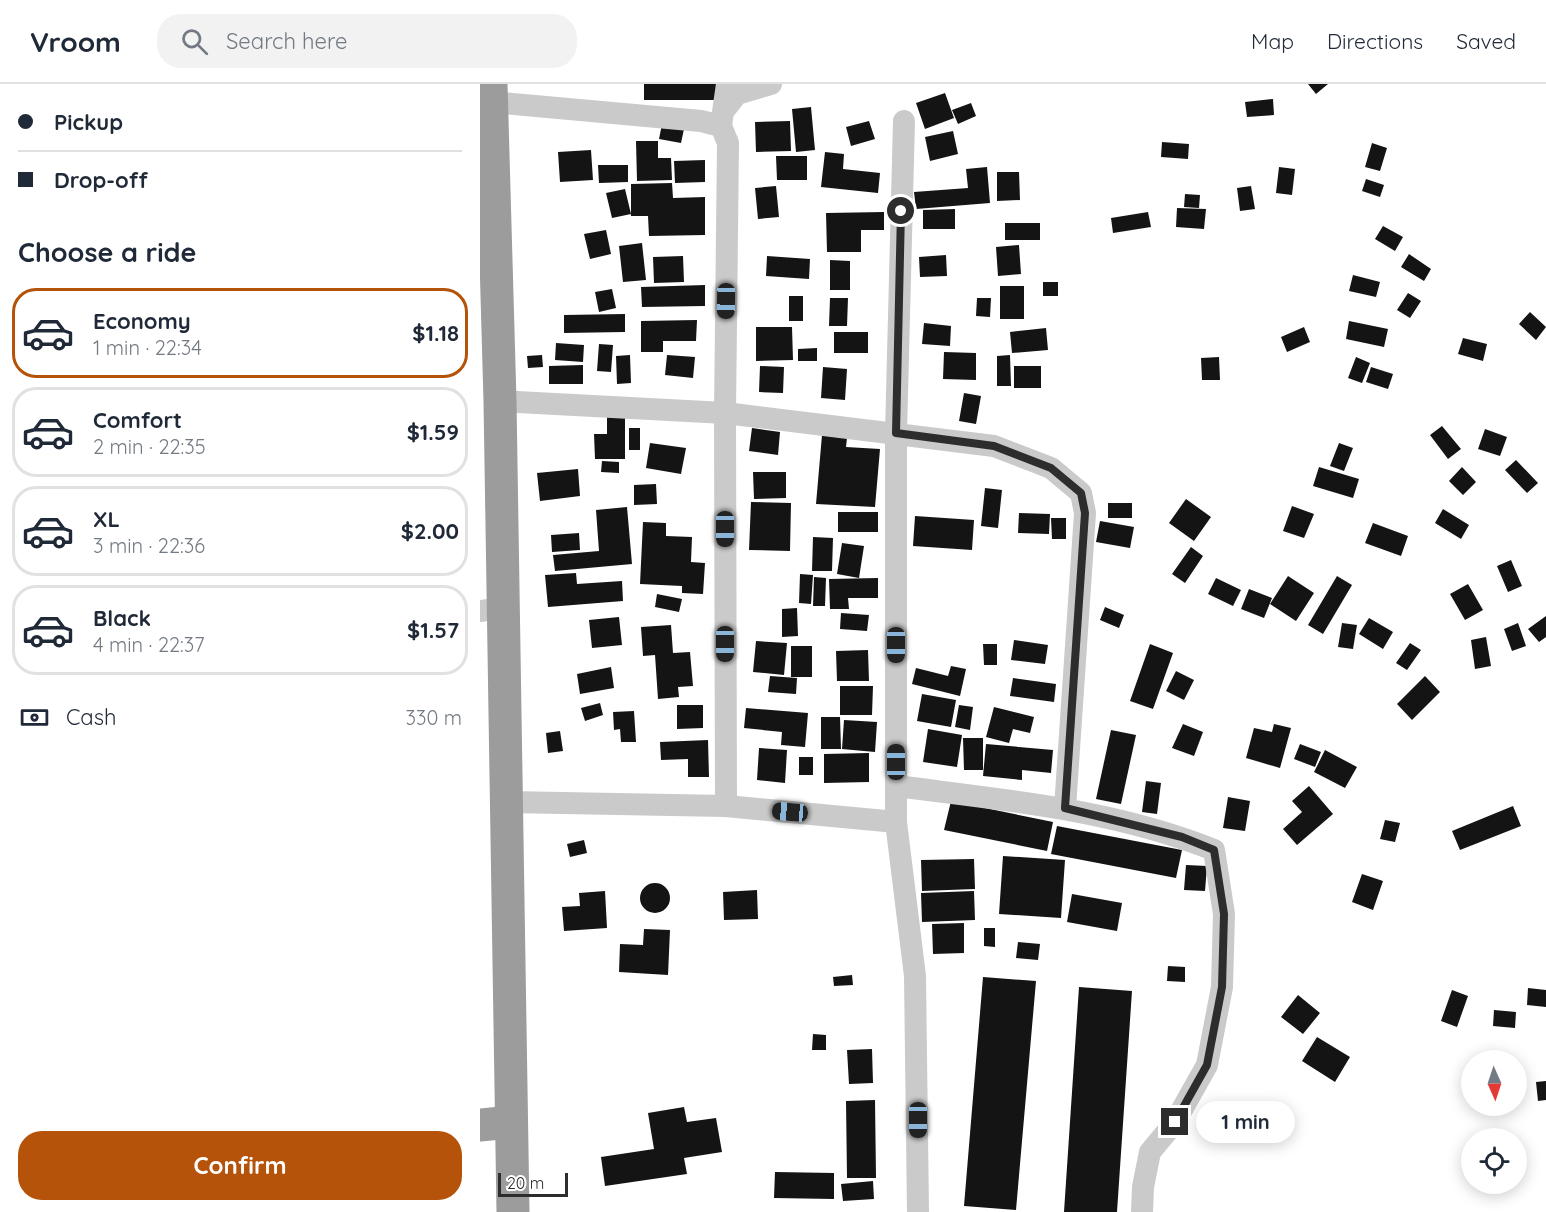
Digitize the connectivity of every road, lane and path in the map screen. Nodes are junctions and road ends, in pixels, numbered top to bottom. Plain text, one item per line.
1 (728, 84) edge
2 (771, 84) edge
3 (491, 93) edge
4 (724, 117) junction
5 (904, 122) dead end
6 (500, 401) junction
7 (725, 413) junction
8 (896, 433) junction
9 (491, 609) edge
10 (896, 786) junction
11 (505, 801) junction
12 (726, 806) junction
13 (1065, 808) junction
14 (896, 822) junction
15 (495, 1123) edge
16 (513, 1212) edge
17 (918, 1212) edge
18 (1142, 1212) edge

1 - 4 street
2 - 4 street
3 - 4 street
3 - 6 highway
4 - 7 street
5 - 8 street
6 - 7 street
6 - 9 highway
7 - 8 street
7 - 12 street
8 - 10 street
8 - 13 street
9 - 11 highway
10 - 13 street
10 - 14 street
11 - 12 street
11 - 15 highway
12 - 14 street
13 - 18 street
14 - 17 street
15 - 16 highway

